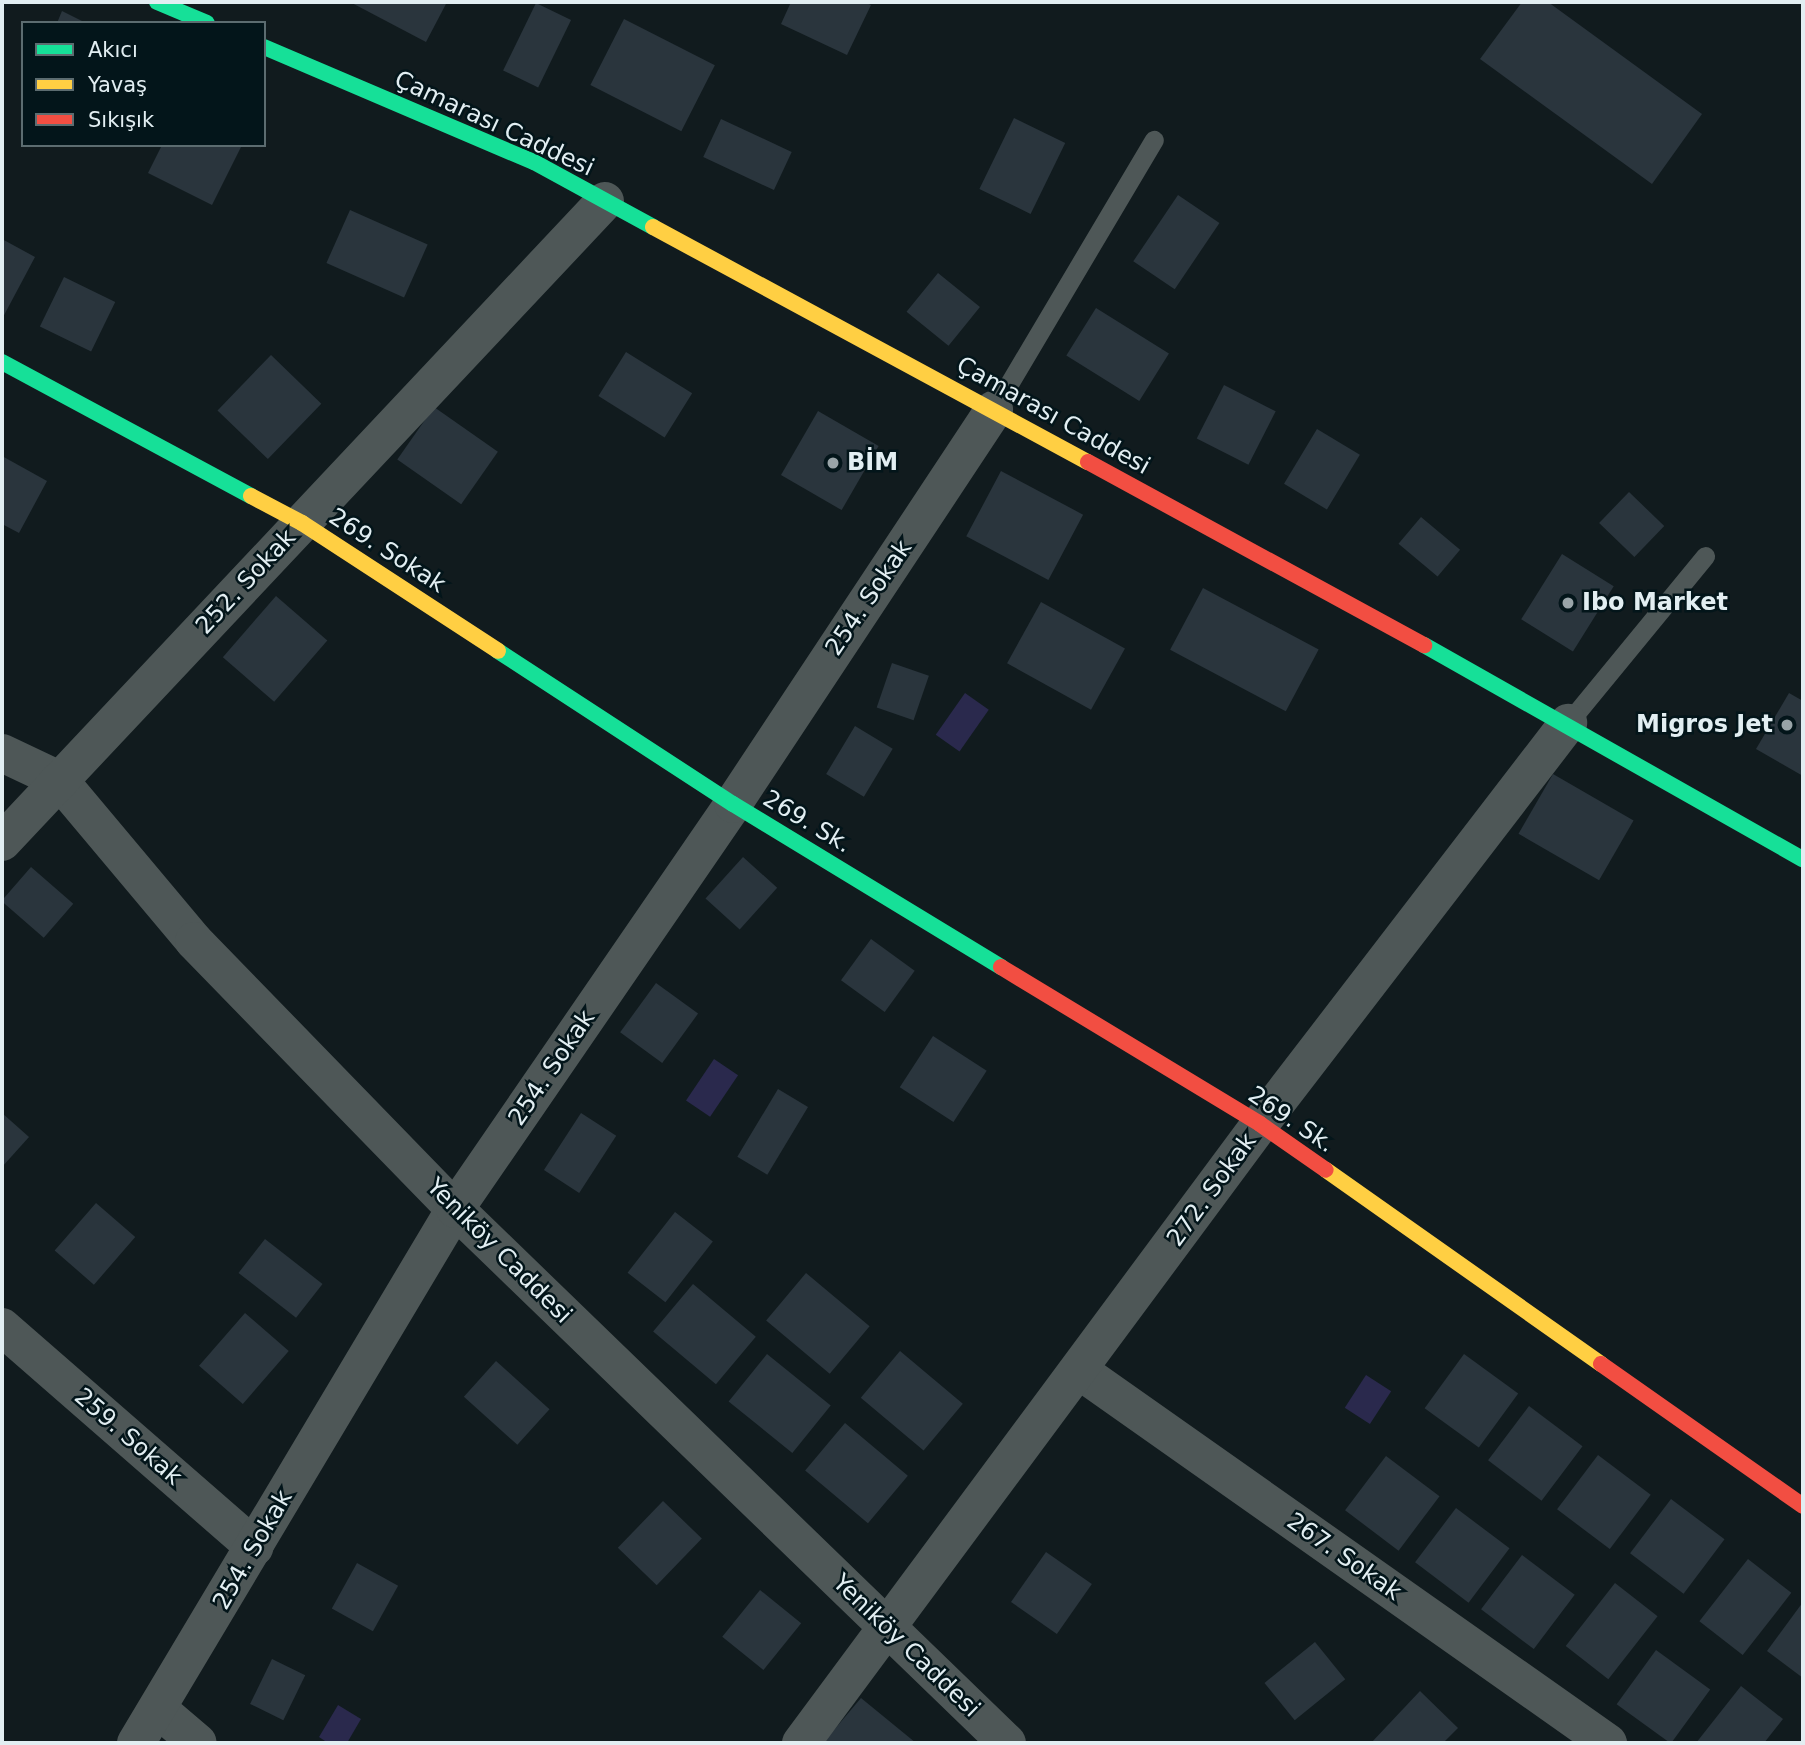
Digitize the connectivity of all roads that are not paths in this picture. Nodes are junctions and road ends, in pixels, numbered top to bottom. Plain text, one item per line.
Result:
1 (158, 2) edge
2 (202, 21) edge
3 (266, 48) edge
4 (1154, 141) dead end
5 (606, 201) junction
6 (2, 362) edge
7 (994, 409) junction
8 (302, 523) junction
9 (1704, 556) dead end
10 (1568, 723) junction
11 (2, 754) edge
12 (59, 780) junction
13 (733, 804) junction
14 (2, 842) edge
15 (1803, 859) edge
16 (1260, 1124) junction
17 (455, 1209) junction
18 (2, 1327) edge
19 (1080, 1371) junction
20 (1803, 1506) edge
21 (254, 1547) junction
22 (885, 1627) junction
23 (158, 1710) junction
24 (136, 1743) edge
25 (198, 1743) edge
26 (801, 1743) edge
27 (1007, 1743) edge
28 (1608, 1743) edge

1 - 2 street
3 - 5 street, Çamarası Caddesi
4 - 7 lane
5 - 7 street, Çamarası Caddesi
5 - 8 street, 252. Sokak
6 - 8 street, 269. Sokak
7 - 10 street, Çamarası Caddesi
7 - 13 street, 254. Sokak
8 - 12 street, 252. Sokak
8 - 13 street, 269. Sokak
9 - 10 lane
10 - 15 street, Çamarası Caddesi
10 - 16 street, 272. Sokak
11 - 12 street, Yeniköy Caddesi
12 - 14 street, 252. Sokak
12 - 17 street, Yeniköy Caddesi
13 - 16 street, 269. Sk.
13 - 17 street, 254. Sokak
16 - 19 street, 272. Sokak
16 - 20 street, 269. Sk.
17 - 21 street, 254. Sokak
17 - 22 street, Yeniköy Caddesi
18 - 21 street, 259. Sokak
19 - 22 street, 272. Sokak
19 - 28 street, 267. Sokak
21 - 23 street, 254. Sokak
22 - 26 street, 272. Sokak
22 - 27 street, Yeniköy Caddesi
23 - 24 street, 254. Sokak
23 - 25 street

